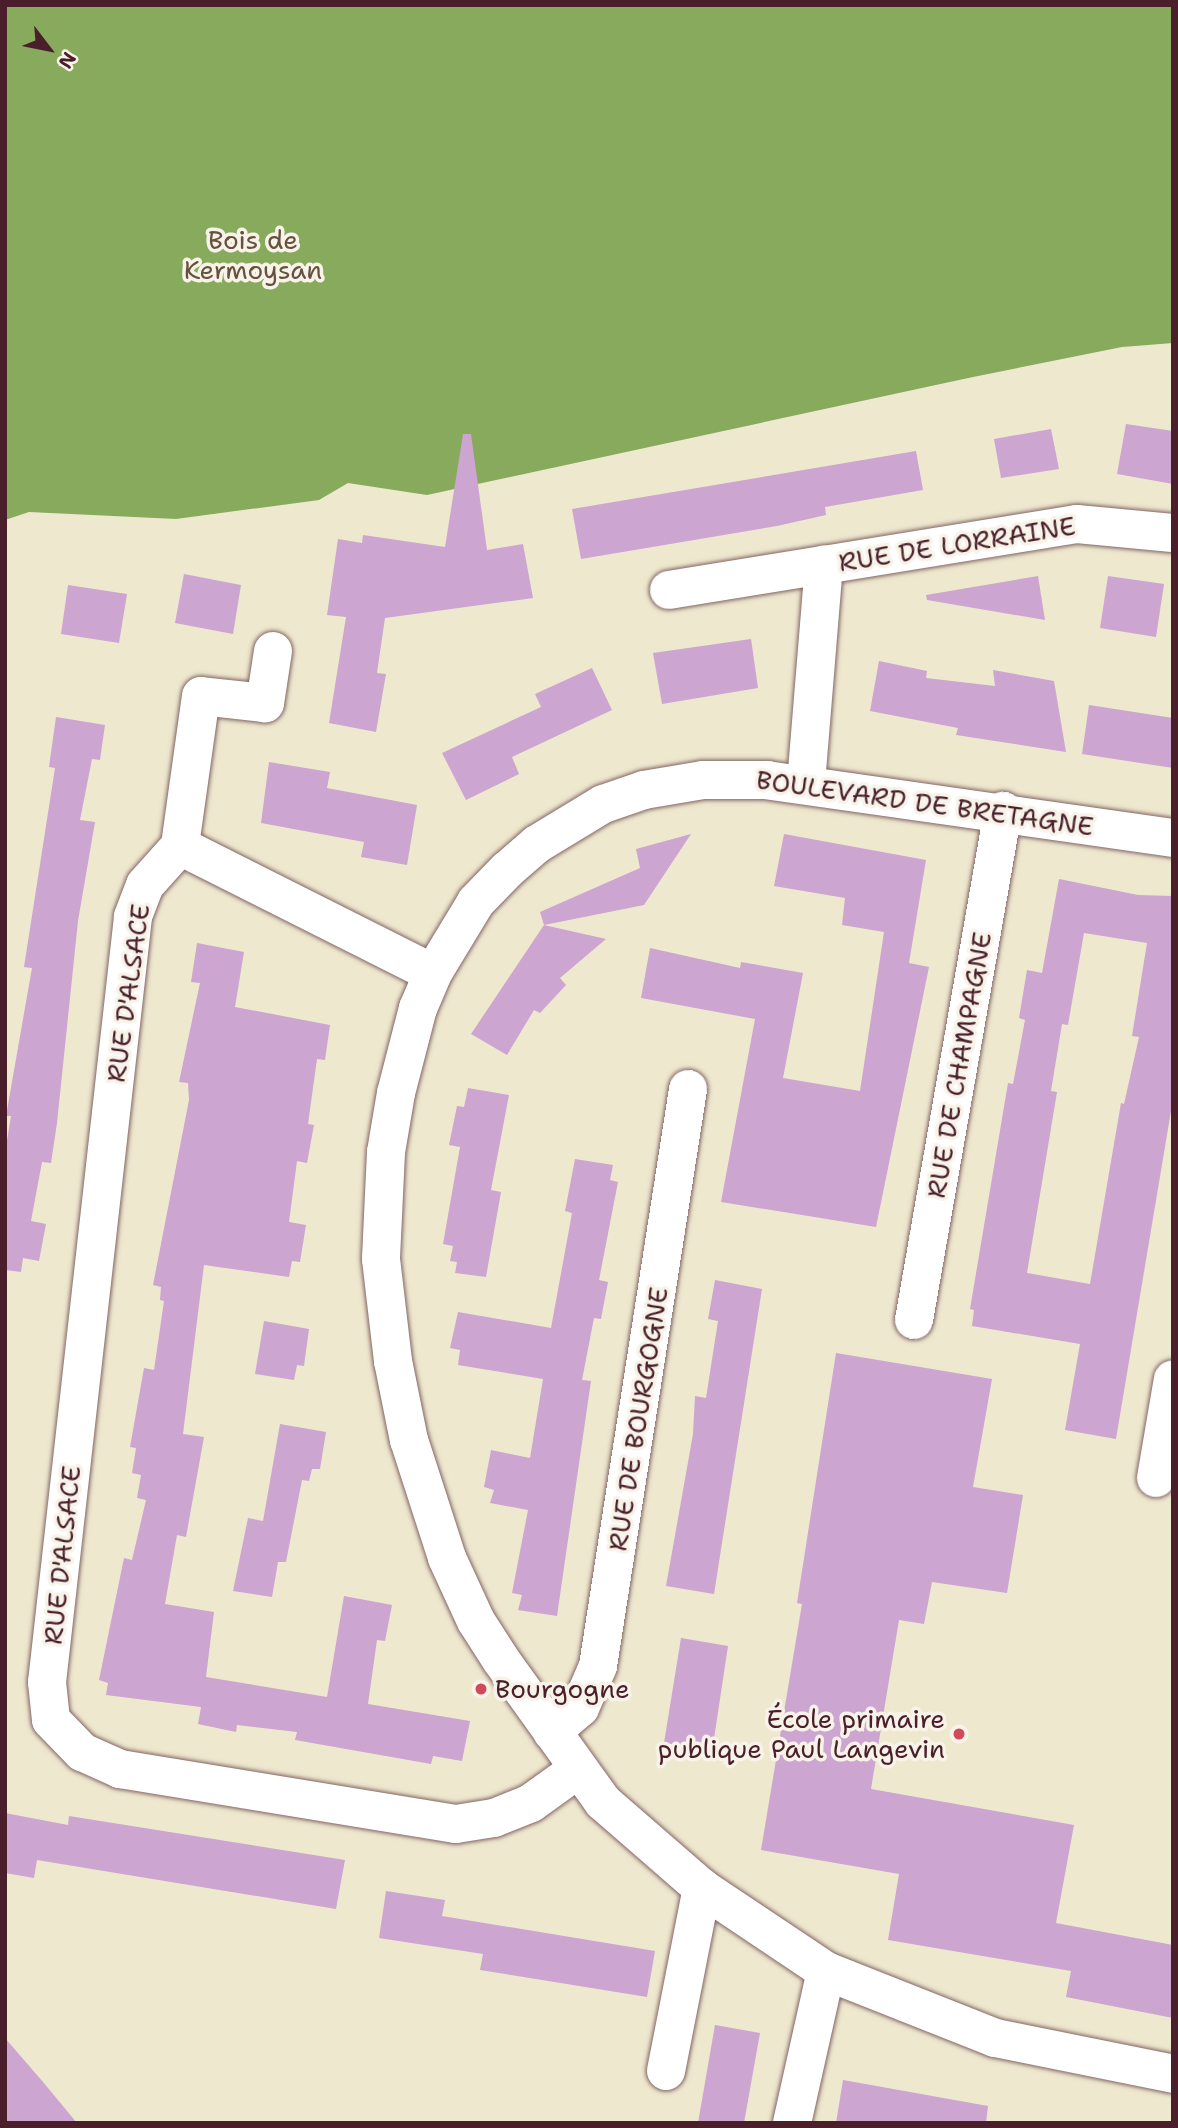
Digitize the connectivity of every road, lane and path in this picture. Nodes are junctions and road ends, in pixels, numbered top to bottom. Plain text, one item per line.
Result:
1 (1173, 533) edge
2 (824, 565) junction
3 (668, 590) dead end
4 (273, 652) dead end
5 (806, 783) junction
6 (1003, 811) junction
7 (1173, 838) edge
8 (180, 846) junction
9 (433, 973) junction
10 (688, 1089) dead end
11 (914, 1320) dead end
12 (1173, 1379) edge
13 (1156, 1478) dead end
14 (552, 1732) junction
15 (577, 1770) junction
16 (702, 1888) junction
17 (826, 1971) junction
18 (666, 2071) dead end
19 (1173, 2074) edge
20 (792, 2123) edge

1 - 2 street, RUE DE LORRAINE
2 - 3 street, RUE DE LORRAINE
2 - 5 street, RUE DE LORRAINE
4 - 8 street
5 - 6 street, BOULEVARD DE BRETAGNE
5 - 9 street, BOULEVARD DE BRETAGNE
6 - 7 street, BOULEVARD DE BRETAGNE
6 - 11 street, RUE DE CHAMPAGNE
8 - 9 street
8 - 15 street, RUE D'ALSACE
9 - 14 street, BOULEVARD DE BRETAGNE
10 - 14 street, RUE DE BOURGOGNE
12 - 13 street
14 - 15 street, BOULEVARD DE BRETAGNE
15 - 16 street, BOULEVARD DE BRETAGNE
16 - 17 street, BOULEVARD DE BRETAGNE
16 - 18 street
17 - 19 street, BOULEVARD DE BRETAGNE
17 - 20 street

